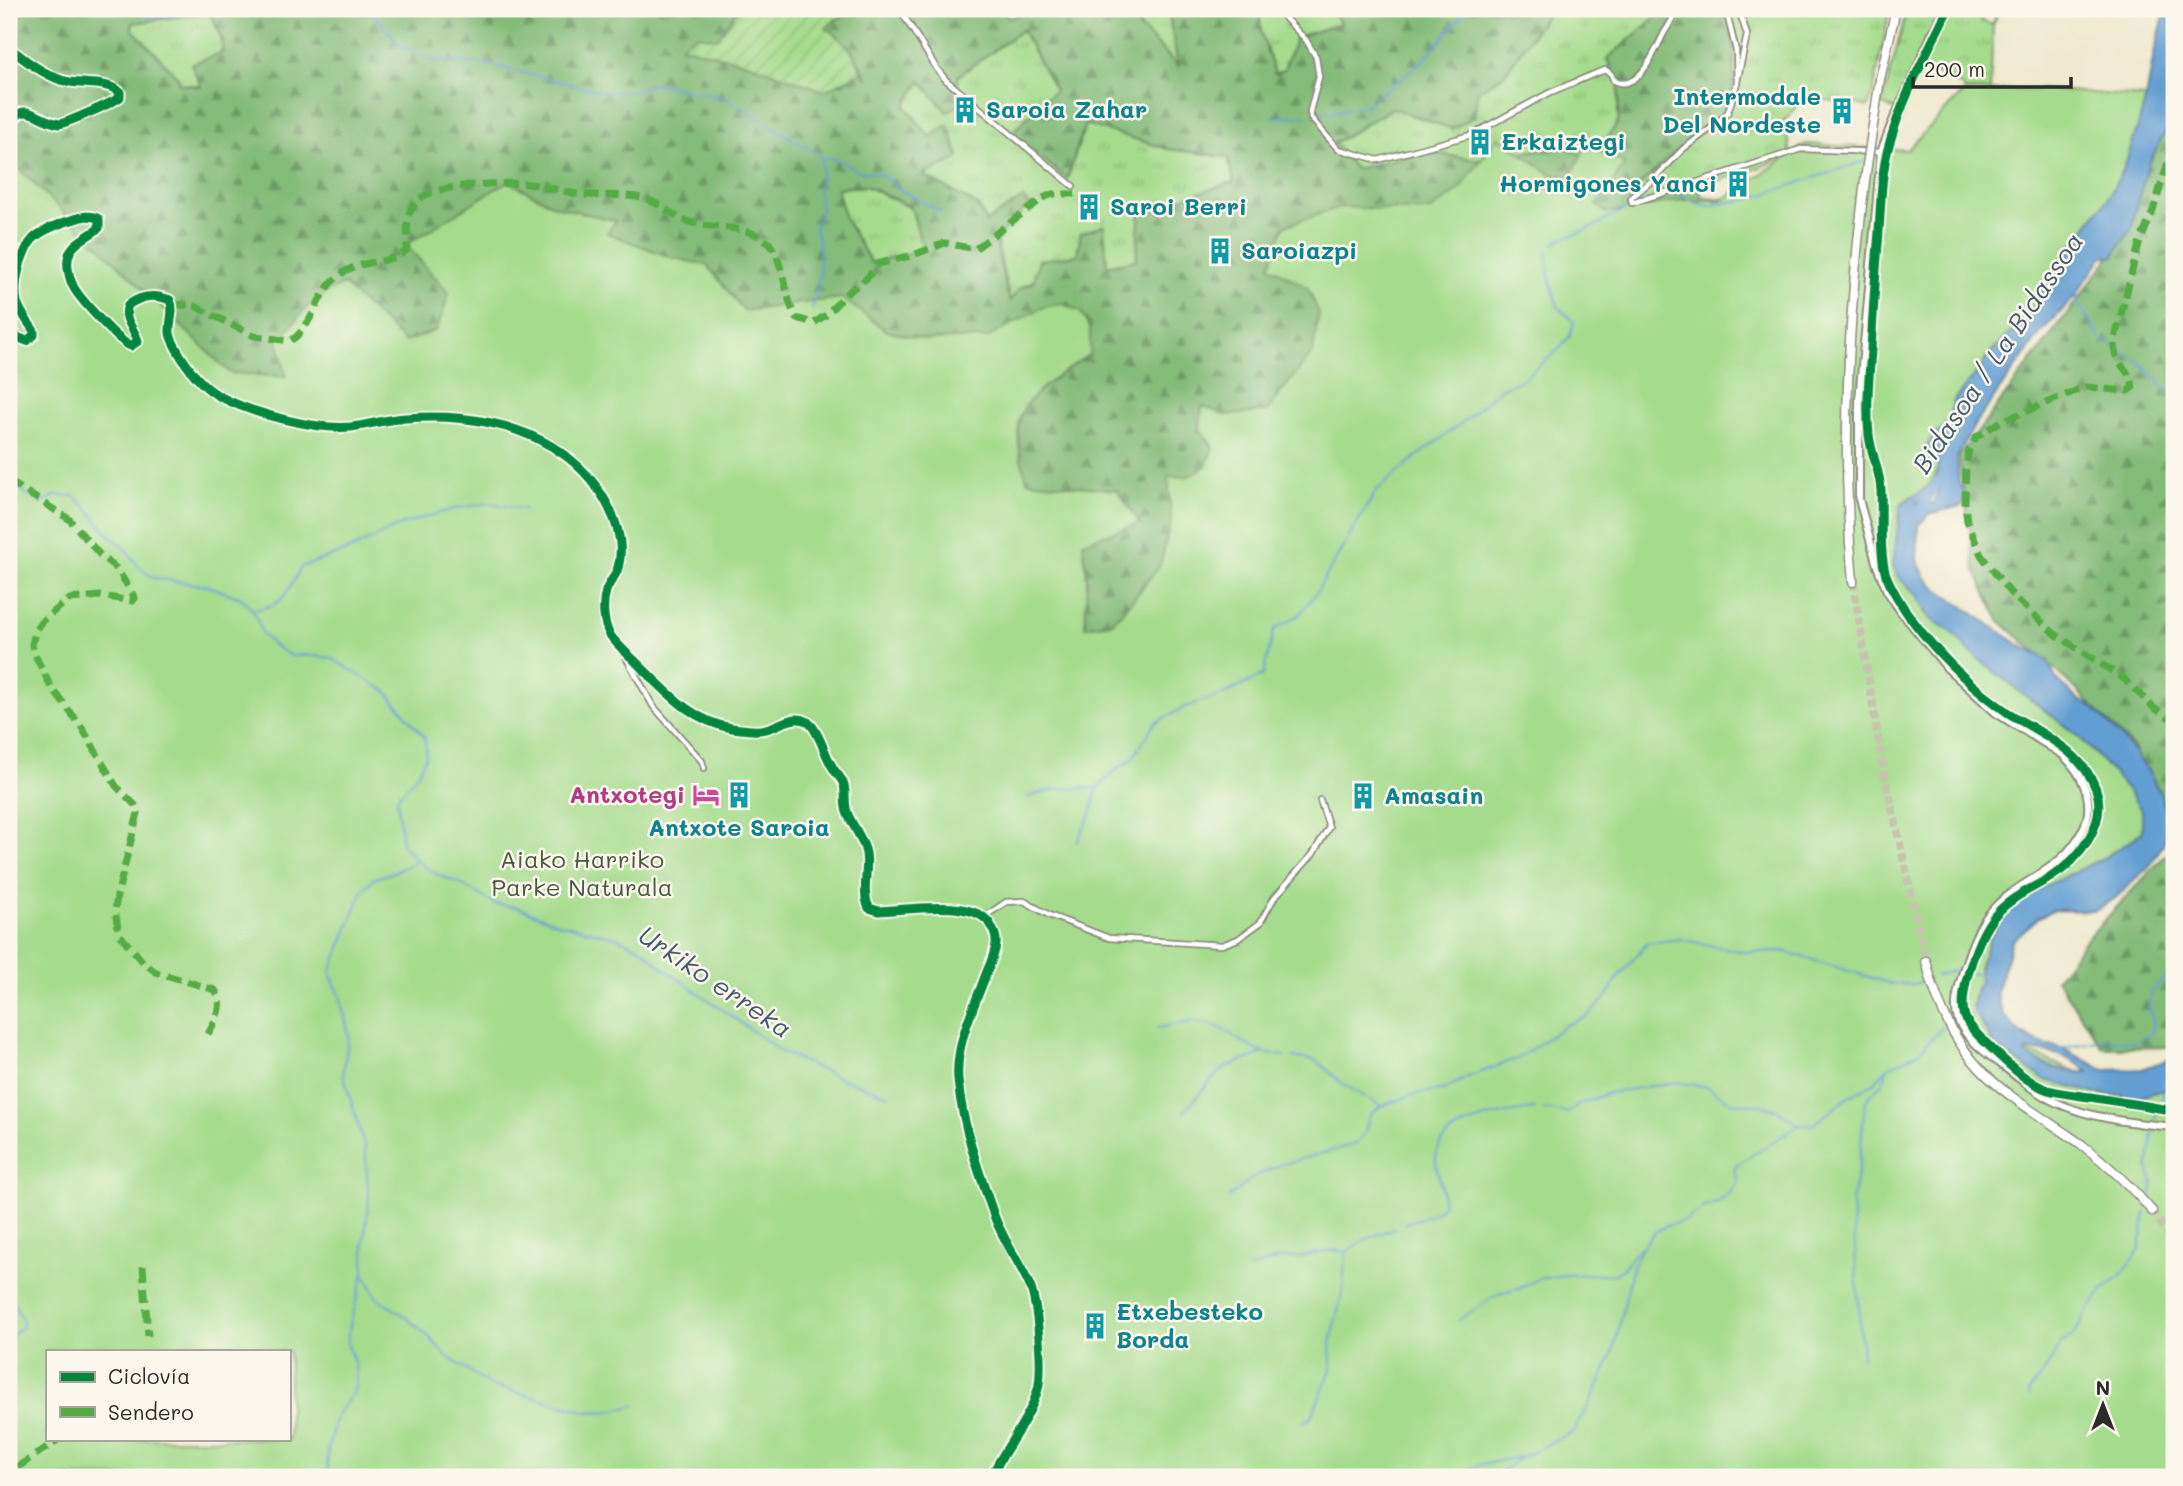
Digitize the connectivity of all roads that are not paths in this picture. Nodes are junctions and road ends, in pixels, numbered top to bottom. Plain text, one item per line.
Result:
1 (897, 9) edge
2 (1280, 9) edge
3 (1677, 9) edge
4 (1723, 9) edge
5 (1740, 9) edge
6 (1896, 9) edge
7 (1943, 9) edge
8 (9, 47) edge
9 (1737, 83) junction
10 (9, 130) edge
11 (1881, 152) junction
12 (1073, 186) dead end
13 (9, 327) edge
14 (1853, 582) tunnel mouth
15 (621, 647) junction
16 (705, 768) dead end
17 (1320, 800) dead end
18 (984, 917) junction
19 (1926, 961) tunnel mouth
20 (2174, 1127) edge
21 (2152, 1211) tunnel mouth
22 (990, 1477) edge

1 - 12 street
2 - 3 street
4 - 9 street
5 - 9 street
6 - 14 highway, bridge
7 - 11 street
8 - 10 street
9 - 11 street
11 - 20 street
13 - 15 street
15 - 16 street
15 - 18 street
17 - 18 street
18 - 22 street
19 - 21 highway

